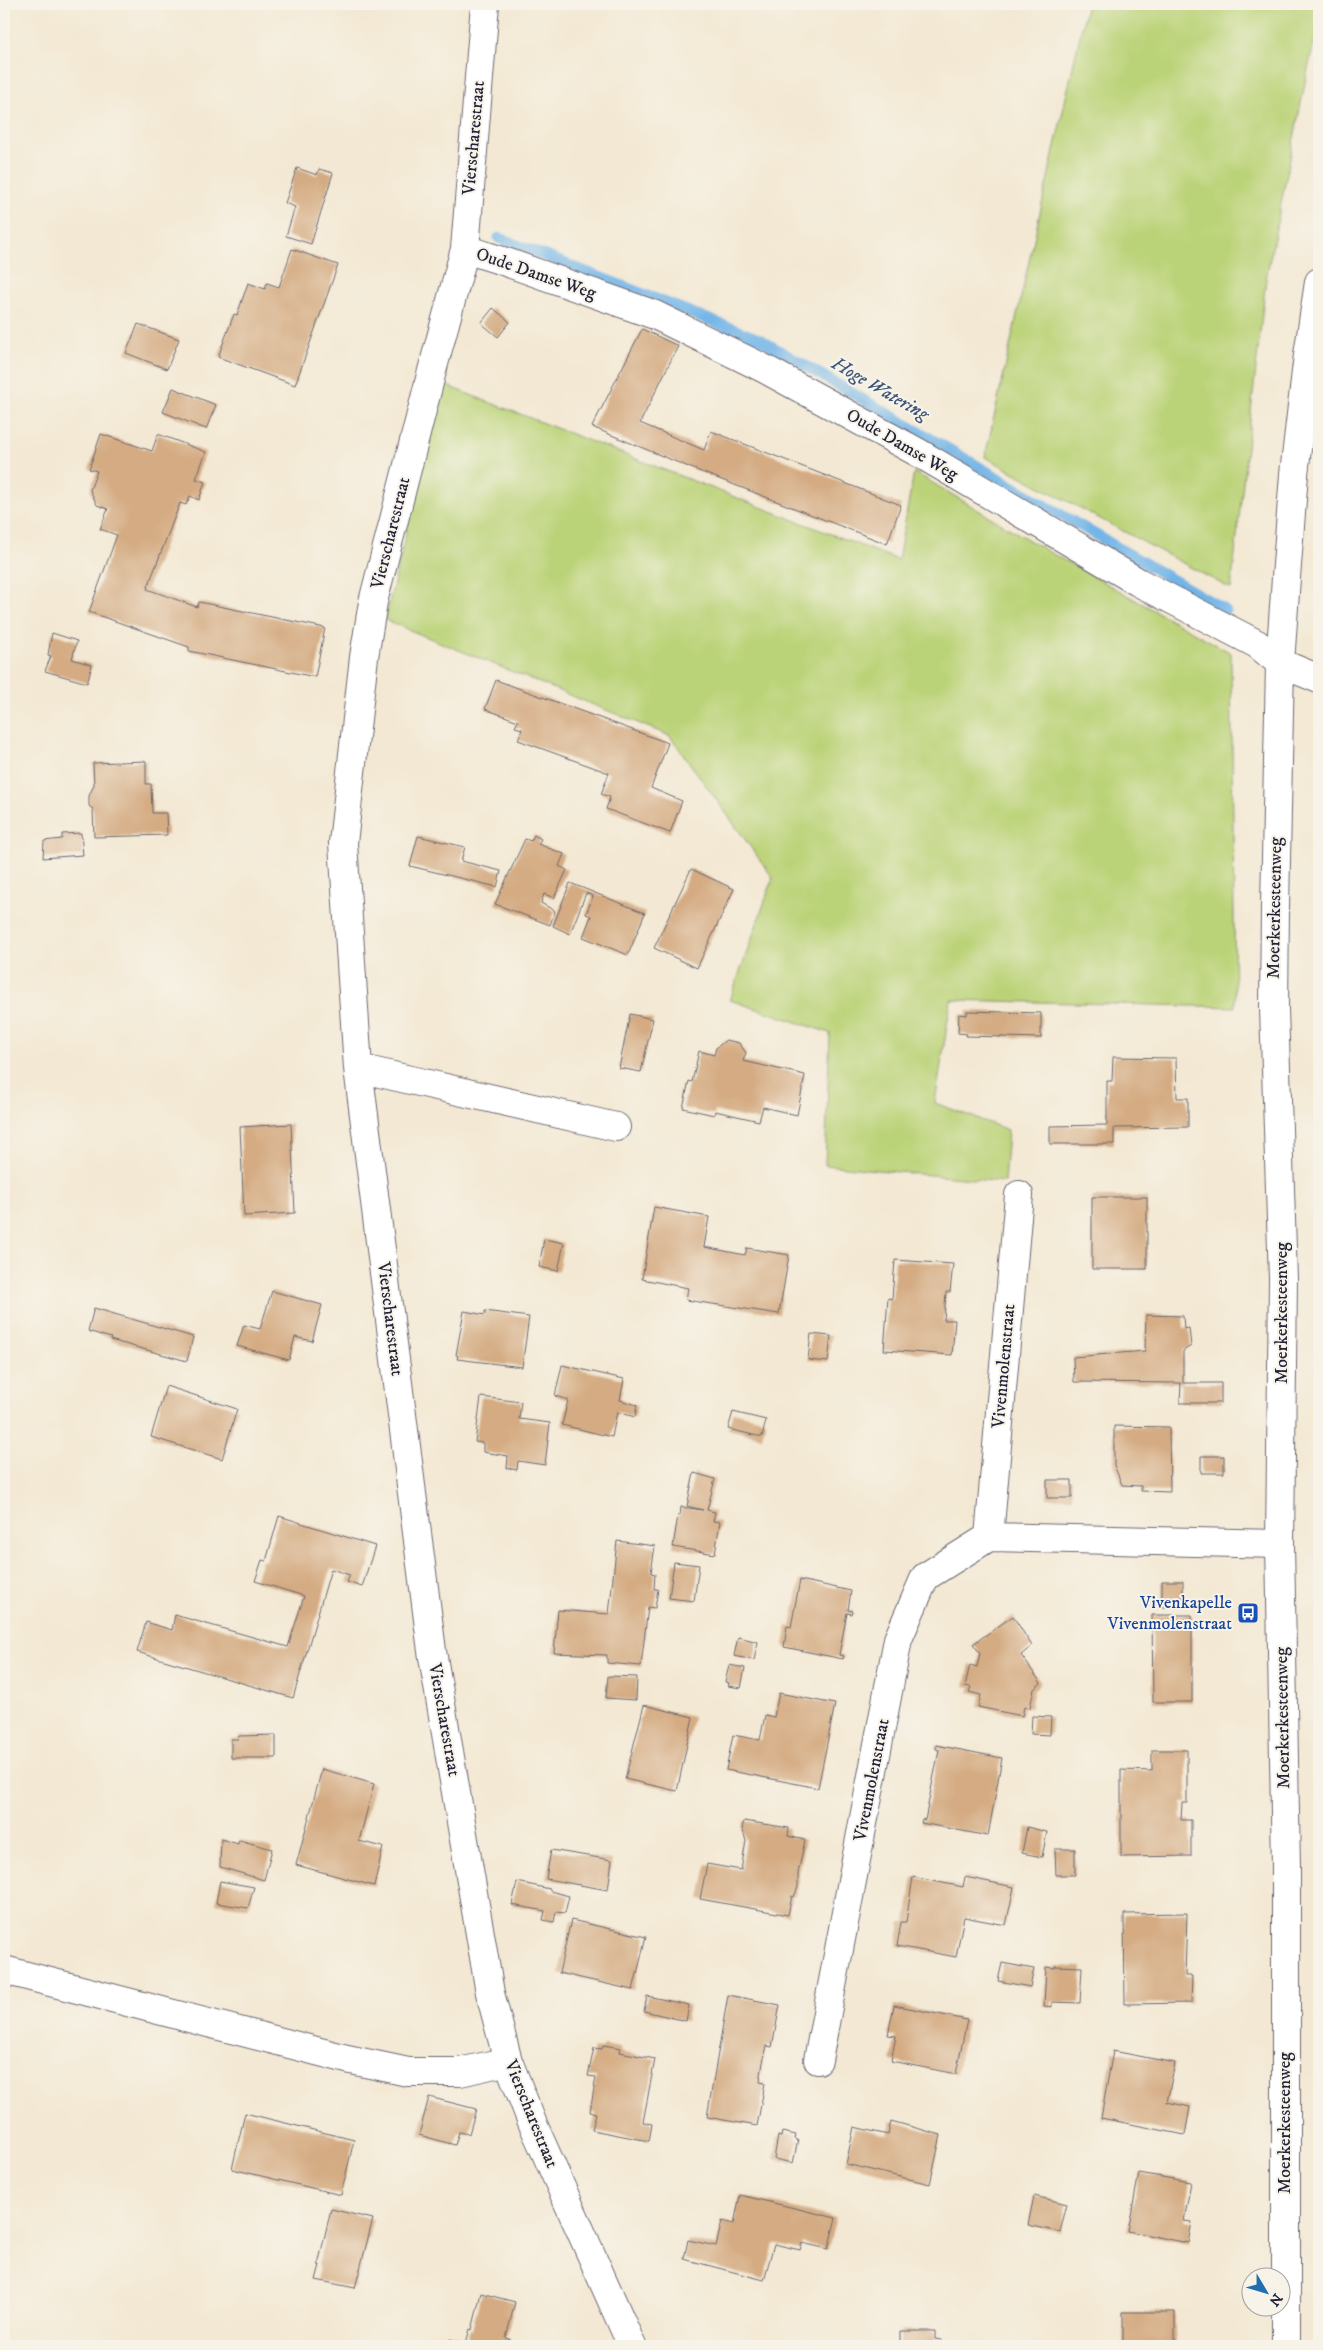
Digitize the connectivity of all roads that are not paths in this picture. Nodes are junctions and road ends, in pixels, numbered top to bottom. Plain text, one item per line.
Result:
1 (485, 4) edge
2 (465, 249) junction
3 (1319, 282) edge
4 (1280, 663) junction
5 (1319, 679) edge
6 (358, 1068) junction
7 (616, 1127) dead end
8 (1019, 1195) dead end
9 (988, 1537) junction
10 (1280, 1544) junction
11 (4, 1970) edge
12 (818, 2060) dead end
13 (508, 2061) junction
14 (632, 2346) edge
15 (1286, 2346) edge

1 - 2 street, Vierscharestraat
2 - 4 street, Oude Damse Weg
2 - 6 street, Vierscharestraat
3 - 4 street, Moerkerkesteenweg
4 - 5 street, Oude Damse Weg
4 - 10 street, Moerkerkesteenweg
6 - 7 street
6 - 13 street, Vierscharestraat
8 - 9 street, Vivenmolenstraat
9 - 10 street
9 - 12 street, Vivenmolenstraat
10 - 15 street, Moerkerkesteenweg
11 - 13 street
13 - 14 street, Vierscharestraat

